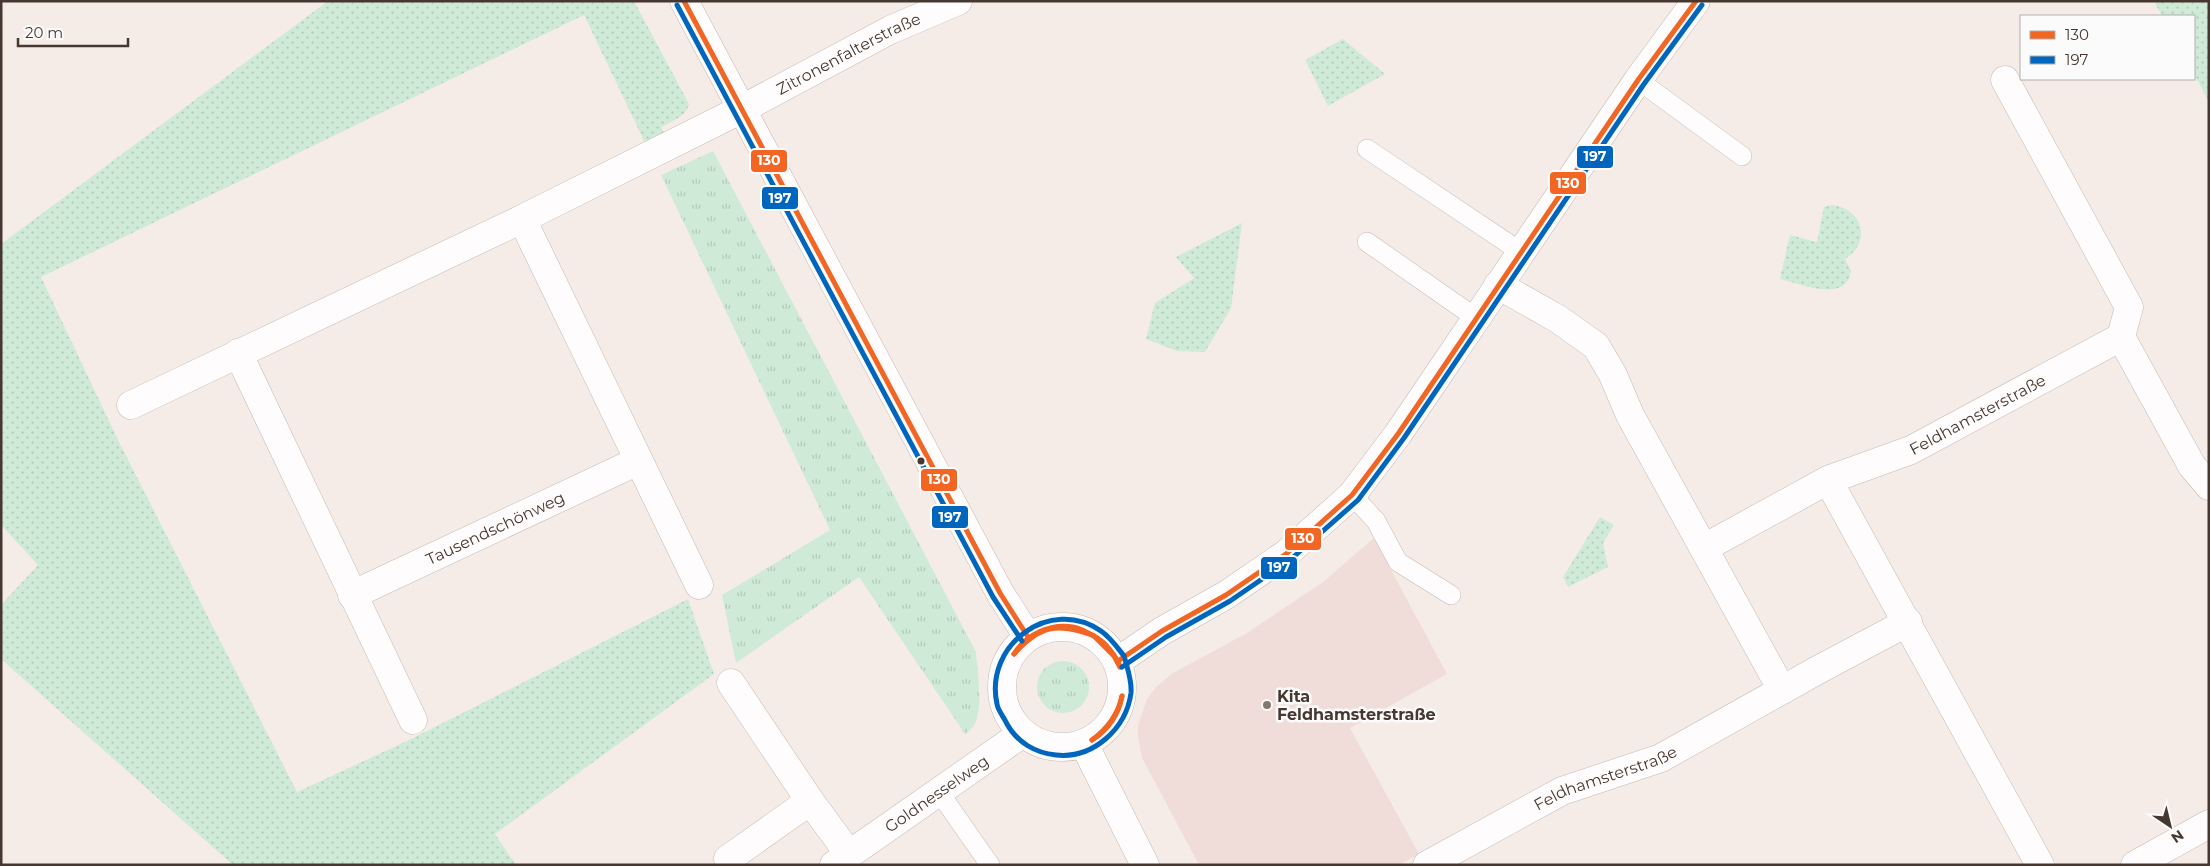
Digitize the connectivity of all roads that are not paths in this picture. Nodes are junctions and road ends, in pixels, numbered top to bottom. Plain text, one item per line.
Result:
1 (684, 1) edge
2 (958, 1) edge
3 (1696, 1) edge
4 (1638, 80) junction
5 (2005, 80) dead end
6 (742, 110) junction
7 (1367, 149) dead end
8 (1742, 156) dead end
9 (522, 218) junction
10 (1367, 242) dead end
11 (1520, 252) junction
12 (1498, 285) junction
13 (1476, 318) junction
14 (2121, 337) junction
15 (238, 353) junction
16 (131, 405) dead end
17 (638, 461) junction
18 (1828, 480) junction
19 (2209, 486) edge
20 (1352, 495) junction
21 (1704, 548) junction
22 (699, 585) dead end
23 (352, 595) junction
24 (1451, 595) dead end
25 (1908, 622) junction
26 (1028, 637) junction
27 (1118, 661) junction
28 (731, 683) dead end
29 (1782, 690) junction
30 (413, 720) dead end
31 (1023, 733) junction
32 (1084, 744) junction
33 (938, 792) junction
34 (810, 801) junction
35 (2209, 824) edge
36 (842, 859) edge
37 (727, 863) edge
38 (990, 865) edge
39 (1145, 865) edge
40 (1427, 865) edge
41 (2040, 865) edge
42 (2135, 865) edge

1 - 6 street
2 - 6 street, Zitronenfalterstraße
3 - 4 street
4 - 8 lane
4 - 11 street
5 - 14 street
6 - 9 street
6 - 26 street
7 - 11 lane
9 - 15 street
9 - 17 street
10 - 13 lane
11 - 12 street
12 - 13 street
12 - 21 street
13 - 20 street
14 - 18 street, Feldhamsterstraße
14 - 19 street
15 - 16 street
15 - 23 street
17 - 22 street
17 - 23 street, Tausendschönweg
18 - 21 street, Feldhamsterstraße
18 - 25 street
20 - 24 lane
20 - 27 street
21 - 29 street
23 - 30 street
25 - 29 street, Feldhamsterstraße
25 - 41 street
26 - 27 street
26 - 31 street
27 - 32 street
28 - 34 street, Goldnesselweg
29 - 40 street, Feldhamsterstraße
31 - 32 street
31 - 33 street, Goldnesselweg
32 - 39 street
33 - 36 street, Goldnesselweg
33 - 38 lane
34 - 36 street, Goldnesselweg
34 - 37 street
35 - 42 street

